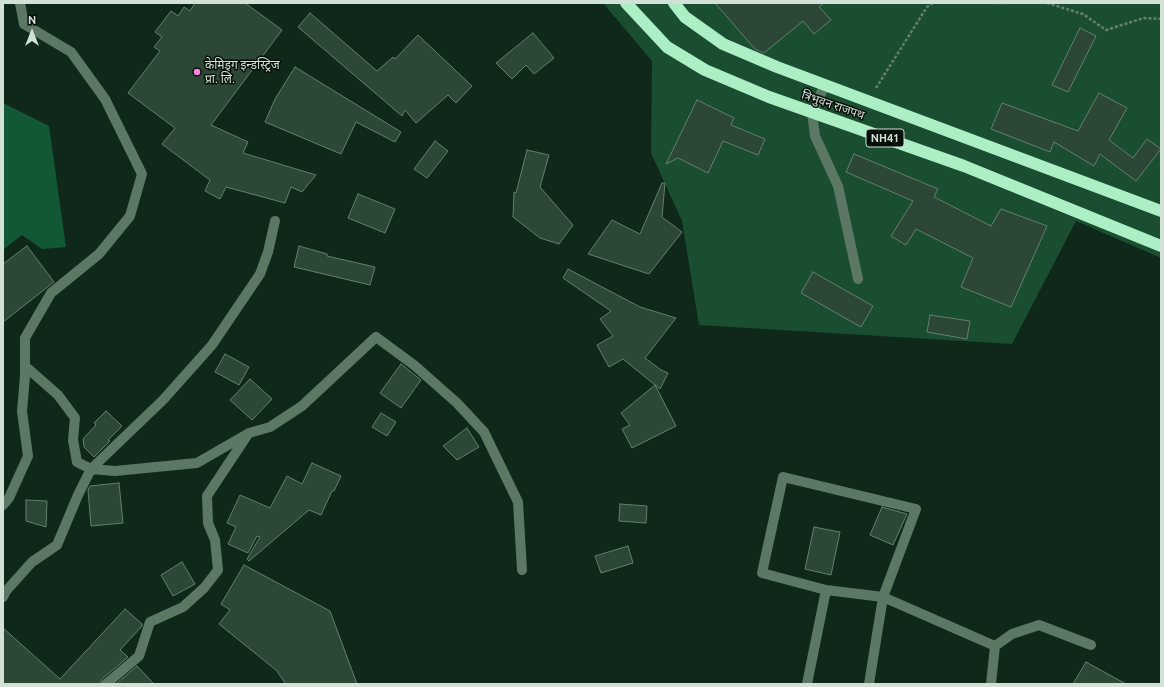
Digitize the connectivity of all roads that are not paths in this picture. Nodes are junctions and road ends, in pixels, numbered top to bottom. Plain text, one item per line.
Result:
1 (20, 3) edge
2 (626, 3) edge
3 (674, 3) edge
4 (825, 85) junction
5 (812, 112) junction
6 (1161, 211) edge
7 (275, 221) dead end
8 (1161, 246) edge
9 (858, 279) dead end
10 (25, 366) junction
11 (249, 432) junction
12 (90, 469) junction
13 (3, 505) edge
14 (522, 570) dead end
15 (826, 590) junction
16 (3, 597) edge
17 (883, 597) junction
18 (1091, 645) dead end
19 (995, 646) junction
20 (106, 684) edge
21 (807, 684) edge
22 (869, 684) edge
23 (991, 684) edge

1 - 10 street
2 - 5 highway, त्रिभुवन राजपथ / NH41
3 - 4 highway, त्रिभुवन राजपथ / NH41
4 - 5 street
4 - 6 highway, त्रिभुवन राजपथ / NH41
5 - 8 highway, त्रिभुवन राजपथ / NH41
5 - 9 street
7 - 12 street
10 - 12 street
10 - 13 street
11 - 12 street
11 - 14 street
11 - 20 street
12 - 16 street
15 - 17 street
15 - 17 street
15 - 21 street
17 - 19 street
17 - 22 street
18 - 19 street
19 - 23 street

